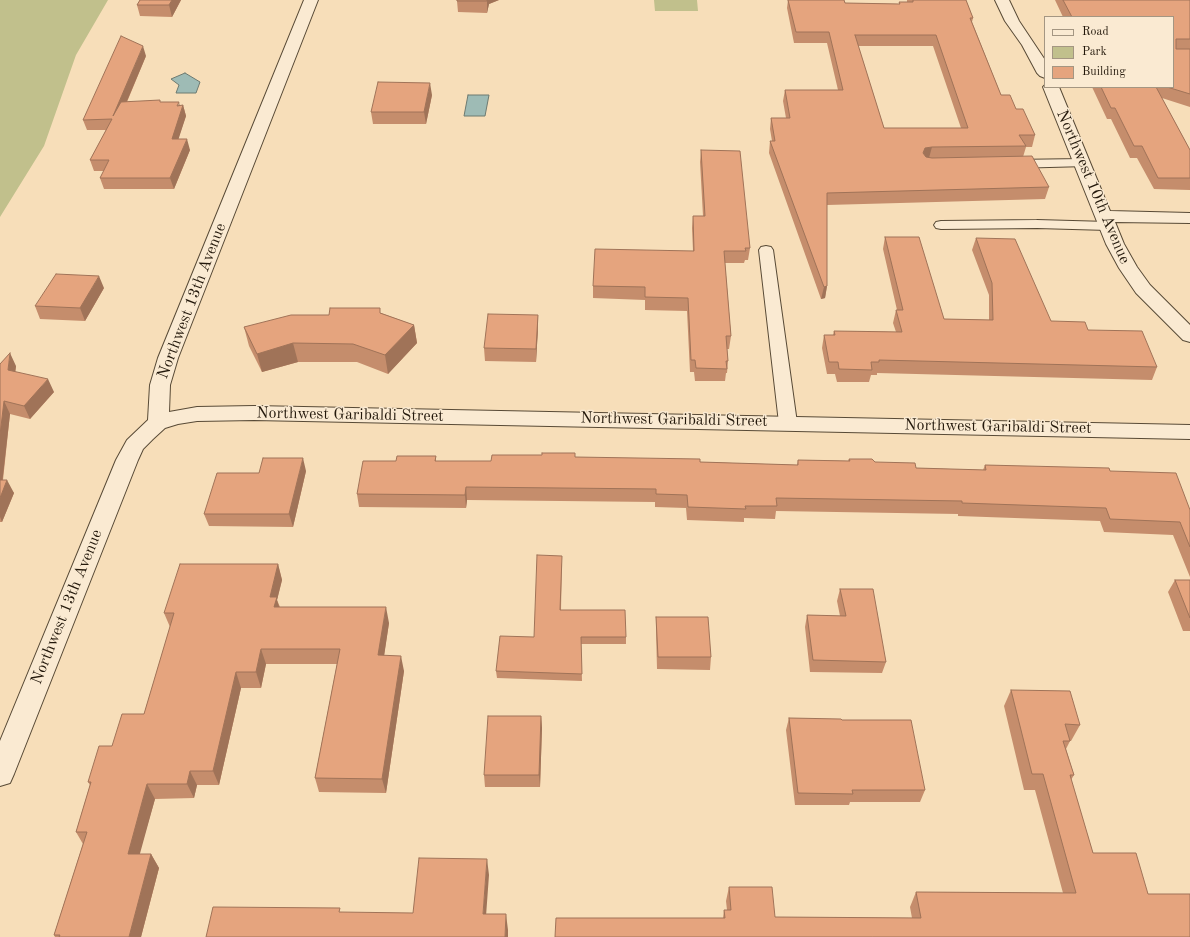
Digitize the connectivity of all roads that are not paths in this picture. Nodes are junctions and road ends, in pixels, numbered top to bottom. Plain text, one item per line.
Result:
1 (311, 0) edge
2 (1002, 0) edge
3 (1040, 52) edge
4 (1044, 69) edge
5 (1051, 88) edge
6 (998, 164) edge
7 (1082, 164) junction
8 (1190, 218) edge
9 (1106, 221) junction
10 (941, 225) dead end
11 (766, 250) dead end
12 (1190, 336) edge
13 (158, 423) junction
14 (788, 423) junction
15 (1190, 432) edge
16 (0, 774) edge

1 - 13 street, Northwest 13th Avenue
2 - 3 street
3 - 4 street
5 - 7 street, Northwest 10th Avenue
6 - 7 lane
7 - 9 street, Northwest 10th Avenue
8 - 9 street
9 - 10 lane
9 - 12 street, Northwest 10th Avenue
11 - 14 lane
13 - 14 street, Northwest Garibaldi Street
13 - 16 street, Northwest 13th Avenue
14 - 15 street, Northwest Garibaldi Street

